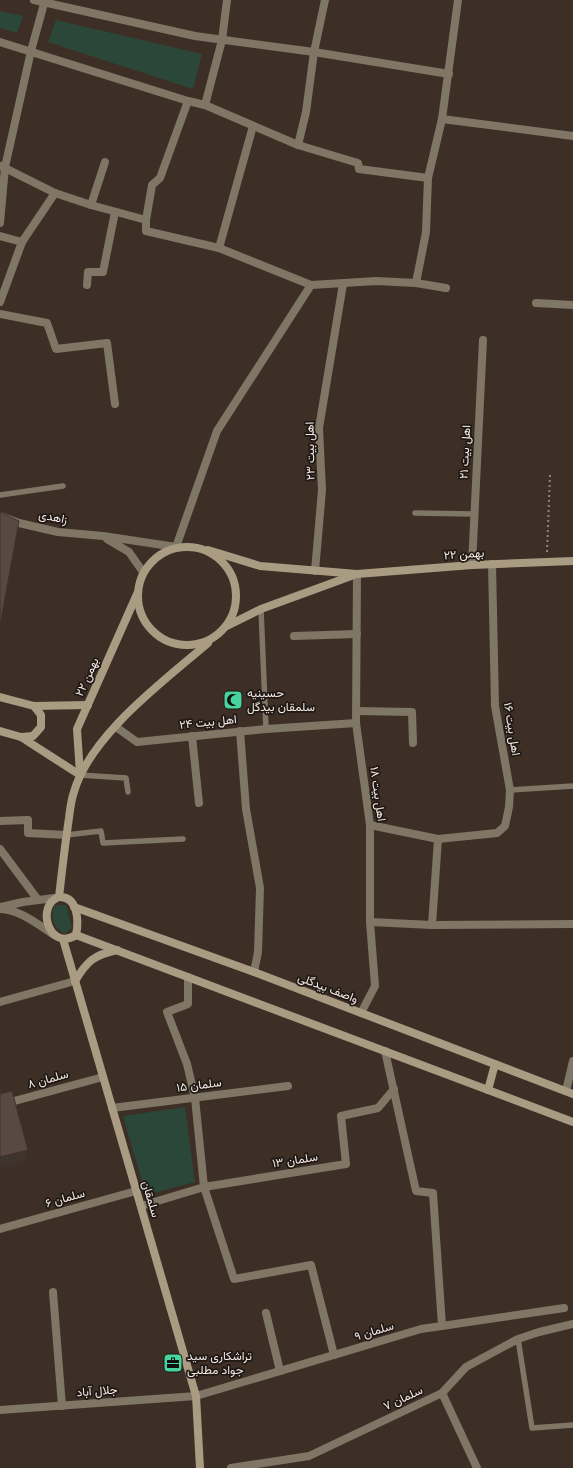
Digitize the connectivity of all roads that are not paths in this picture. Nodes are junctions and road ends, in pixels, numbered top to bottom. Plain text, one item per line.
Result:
1 (34, 0) edge
2 (227, 0) edge
3 (325, 0) edge
4 (458, 0) edge
5 (45, 1) edge
6 (222, 40) junction
7 (0, 42) edge
8 (31, 51) junction
9 (314, 52) junction
10 (449, 74) junction
11 (188, 101) junction
12 (205, 105) junction
13 (442, 119) junction
14 (253, 126) junction
15 (573, 136) edge
16 (298, 145) junction
17 (105, 162) dead end
18 (3, 166) edge
19 (428, 178) junction
20 (56, 193) junction
21 (91, 205) junction
22 (115, 212) junction
23 (146, 220) junction
24 (0, 223) edge
25 (0, 236) edge
26 (22, 242) junction
27 (219, 248) junction
28 (343, 284) junction
29 (416, 284) junction
30 (87, 285) dead end
31 (311, 285) junction
32 (446, 288) dead end
33 (0, 302) edge
34 (536, 303) dead end
35 (573, 305) edge
36 (0, 314) edge
37 (483, 340) dead end
38 (115, 404) dead end
39 (63, 486) dead end
40 (0, 495) edge
41 (415, 512) dead end
42 (474, 514) junction
43 (0, 516) edge
44 (103, 536) junction
45 (176, 547) junction
46 (208, 550) junction
47 (573, 561) edge
48 (492, 564) junction
49 (472, 565) junction
50 (315, 571) junction
51 (143, 572) junction
52 (357, 574) junction
53 (138, 592) junction
54 (261, 609) junction
55 (227, 626) junction
56 (357, 634) junction
57 (294, 636) dead end
58 (210, 641) junction
59 (0, 697) edge
60 (88, 705) junction
61 (34, 706) junction
62 (356, 711) junction
63 (356, 723) junction
64 (116, 727) junction
65 (266, 729) junction
66 (0, 731) edge
67 (240, 731) junction
68 (192, 736) junction
69 (21, 737) junction
70 (413, 743) dead end
71 (80, 775) junction
72 (573, 786) edge
73 (510, 790) junction
74 (128, 792) dead end
75 (199, 803) dead end
76 (0, 821) edge
77 (370, 825) junction
78 (66, 835) junction
79 (183, 839) dead end
80 (438, 839) junction
81 (0, 849) edge
82 (56, 898) junction
83 (38, 900) junction
84 (74, 907) junction
85 (0, 908) edge
86 (370, 922) junction
87 (573, 924) edge
88 (432, 925) junction
89 (76, 935) junction
90 (59, 938) junction
91 (117, 950) junction
92 (254, 972) junction
93 (188, 977) junction
94 (75, 981) junction
95 (0, 1002) edge
96 (360, 1013) junction
97 (386, 1051) junction
98 (573, 1061) edge
99 (495, 1064) junction
100 (103, 1077) junction
101 (288, 1086) dead end
102 (394, 1088) junction
103 (488, 1090) junction
104 (569, 1093) edge
105 (194, 1098) junction
106 (0, 1105) edge
107 (112, 1108) junction
108 (573, 1122) edge
109 (204, 1187) junction
110 (136, 1191) junction
111 (141, 1206) junction
112 (0, 1229) edge
113 (53, 1292) dead end
114 (564, 1308) dead end
115 (266, 1313) dead end
116 (573, 1324) edge
117 (442, 1326) junction
118 (518, 1339) junction
119 (334, 1355) junction
120 (280, 1371) junction
121 (442, 1393) junction
122 (196, 1396) junction
123 (62, 1406) junction
124 (0, 1410) edge
125 (573, 1425) edge
126 (200, 1468) edge
127 (231, 1468) edge
128 (476, 1468) edge

1 - 5 street
2 - 6 street
3 - 9 street
4 - 10 street
5 - 6 street
5 - 8 street
6 - 9 street
6 - 12 street
7 - 8 street
8 - 11 street
8 - 18 street
9 - 10 street
9 - 16 street
10 - 13 street
11 - 12 street
11 - 23 street
12 - 14 street
13 - 15 street
13 - 19 street
14 - 16 street
14 - 27 street
16 - 19 street
17 - 21 street
18 - 20 street
18 - 24 street
19 - 29 street
20 - 21 street
20 - 26 street
21 - 22 street
22 - 23 street
22 - 30 street
23 - 27 street
25 - 26 street
26 - 33 street
27 - 31 street
28 - 29 street
28 - 31 street
28 - 50 street, اهل بیت ۲۳
29 - 32 street
31 - 45 street
34 - 35 street
36 - 38 street
37 - 42 street, اهل بیت ۲۱
39 - 40 lane
41 - 42 lane
42 - 49 street, اهل بیت ۲۱
43 - 44 street, زاهدی
44 - 45 street, زاهدی
44 - 51 street, زاهدی
45 - 46 street
45 - 51 street
46 - 50 street, ۲۲ بهمن
46 - 55 street
47 - 48 street, ۲۲ بهمن
48 - 49 street, ۲۲ بهمن
48 - 73 street, اهل بیت ۱۶
49 - 52 street, ۲۲ بهمن
50 - 52 street, ۲۲ بهمن
51 - 53 street
52 - 54 street, ۲۲ بهمن
52 - 56 street, اهل بیت ۱۸
53 - 58 street
53 - 60 street, ۲۲ بهمن
54 - 55 street, ۲۲ بهمن
54 - 65 lane
55 - 58 street
56 - 57 street
56 - 62 street, اهل بیت ۱۸
58 - 64 street, ۲۲ بهمن
59 - 61 street
60 - 61 street
60 - 71 street, ۲۲ بهمن
61 - 69 street
62 - 63 street, اهل بیت ۱۸
62 - 70 street
63 - 65 street, اهل بیت ۲۴
63 - 77 street, اهل بیت ۱۸
64 - 68 street, اهل بیت ۲۴
64 - 71 street, ۲۲ بهمن
65 - 67 street, اهل بیت ۲۴
66 - 69 street
67 - 68 street, اهل بیت ۲۴
67 - 92 street
68 - 75 street
69 - 71 street
71 - 74 lane
71 - 78 street, ۲۲ بهمن
72 - 73 lane
73 - 80 street, اهل بیت ۱۶
76 - 78 street
77 - 80 street, اهل بیت ۱۶
77 - 86 street, اهل بیت ۱۸
78 - 79 lane
78 - 82 street, ۲۲ بهمن
80 - 88 street
81 - 83 street
82 - 83 street
82 - 84 street
82 - 90 street
83 - 85 street
84 - 89 street
84 - 92 street, واصف بیدگلی
85 - 90 street
86 - 88 street
86 - 96 street, اهل بیت ۱۸
87 - 88 street
89 - 90 street
89 - 91 street
90 - 94 street, سلمقان
91 - 93 street
91 - 94 street
92 - 96 street, واصف بیدگلی
93 - 97 street
93 - 105 street
94 - 95 street
94 - 100 street, سلمقان
96 - 99 street, واصف بیدگلی
97 - 102 street
97 - 103 street
98 - 104 street
99 - 103 street
99 - 104 street, واصف بیدگلی
100 - 106 street, سلمان ۸
100 - 107 street, سلمقان
101 - 105 street, سلمان ۱۵
102 - 109 street, سلمان ۱۳
102 - 117 street
103 - 108 street
105 - 107 street, سلمان ۱۵
105 - 109 street
107 - 110 street, سلمقان
109 - 111 street, سلمان ۱۳
109 - 119 street
110 - 111 street, سلمقان
110 - 112 street, سلمان ۶
111 - 122 street, سلمقان
113 - 123 street
114 - 117 street, سلمان ۹
115 - 120 street
116 - 118 street, سلمان ۷
117 - 119 street, سلمان ۹
118 - 121 street, سلمان ۷
118 - 125 lane
119 - 120 street, سلمان ۹
120 - 122 street, سلمان ۹
121 - 127 street, سلمان ۷
121 - 128 street
122 - 123 street, جلال آباد
122 - 126 street, سلمقان
123 - 124 street, جلال آباد

